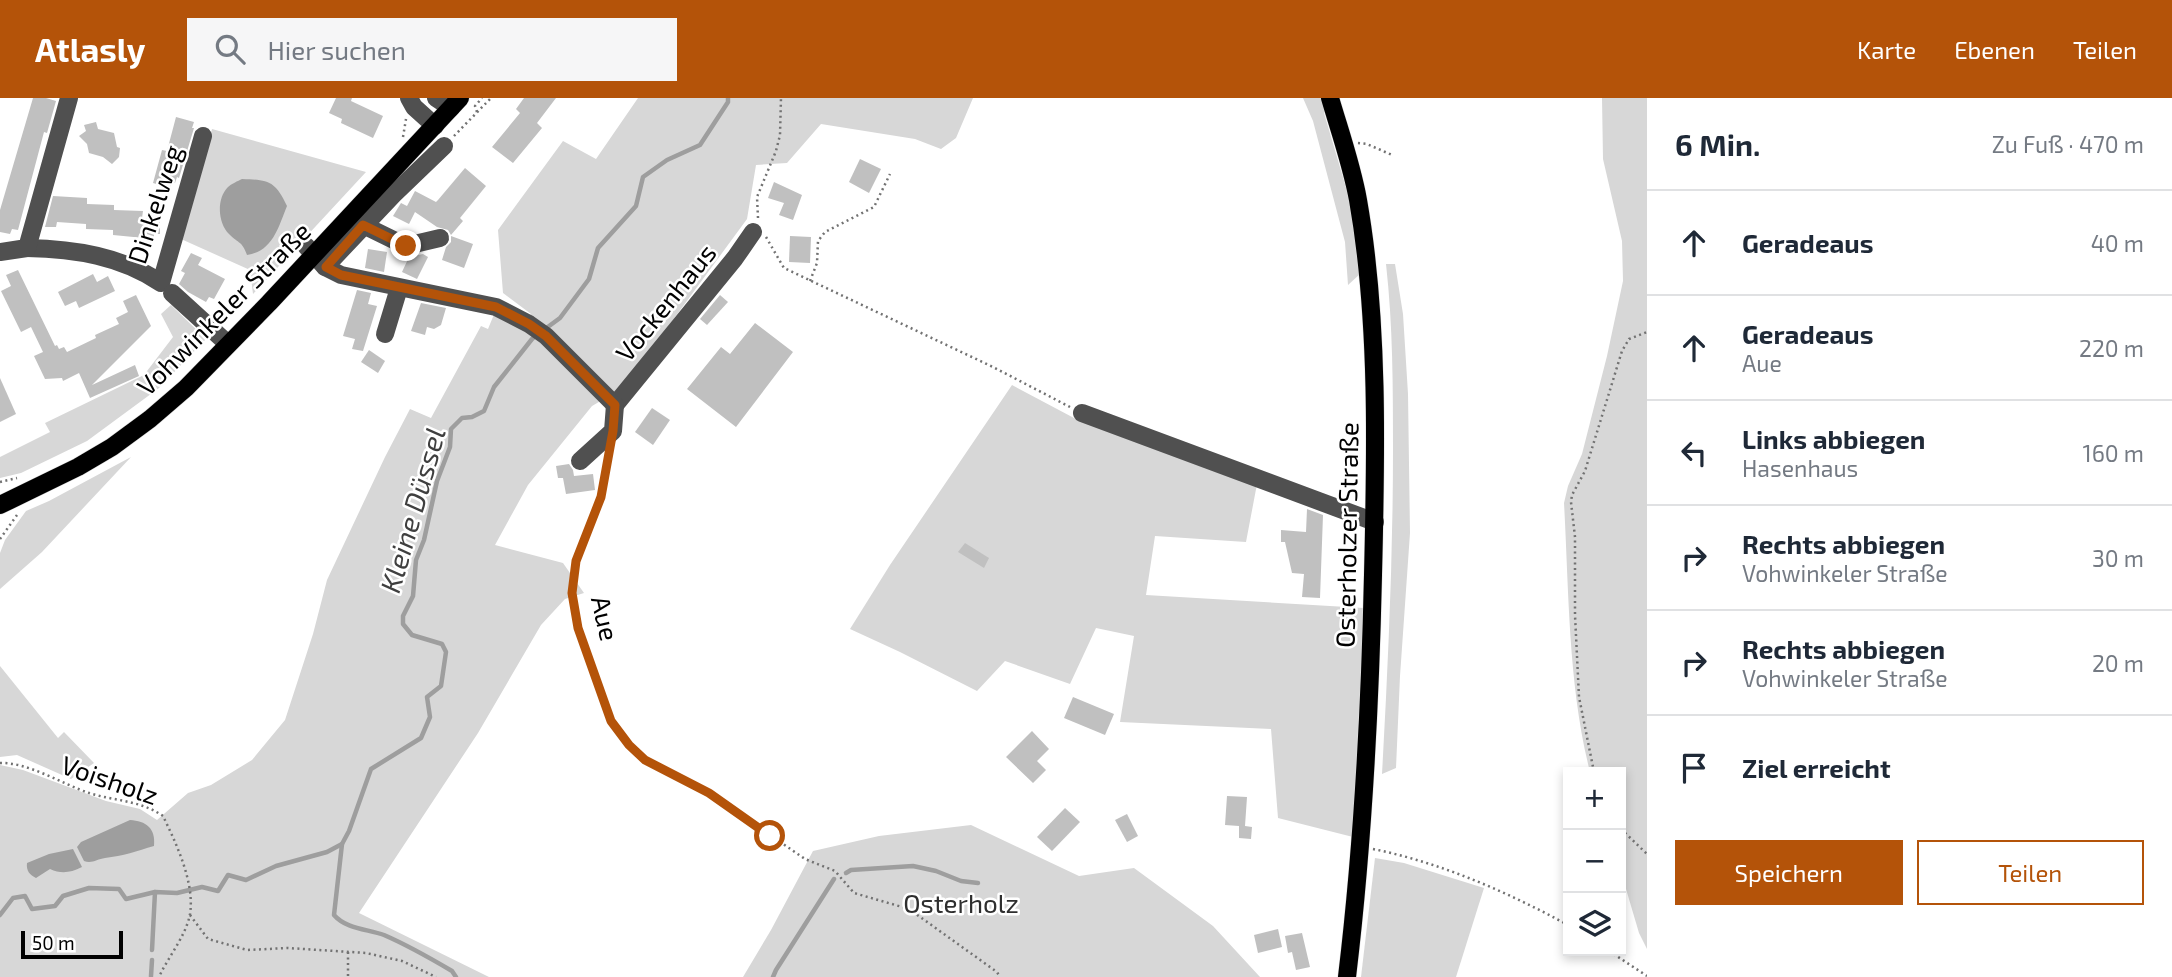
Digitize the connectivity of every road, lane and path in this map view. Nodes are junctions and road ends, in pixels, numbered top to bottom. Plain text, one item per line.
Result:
1 (69, 98) edge
2 (409, 98) edge
3 (482, 98) edge
4 (491, 98) edge
5 (781, 98) edge
6 (1330, 98) edge
7 (449, 101) edge
8 (477, 112) junction
9 (435, 126) junction
10 (203, 136) dead end
11 (444, 146) joint
12 (1345, 147) junction
13 (1392, 155) dead end
14 (890, 174) dead end
15 (363, 225) junction
16 (753, 232) junction
17 (440, 238) dead end
18 (27, 248) junction
19 (0, 252) edge
20 (315, 256) junction
21 (810, 281) junction
22 (399, 288) junction
23 (172, 293) dead end
24 (1647, 332) edge
25 (385, 334) dead end
26 (228, 344) junction
27 (615, 405) junction
28 (1082, 413) joint
29 (608, 457) dead end
30 (580, 461) dead end
31 (22, 477) dead end
32 (0, 482) edge
33 (0, 505) edge
34 (1375, 522) junction
35 (0, 762) edge
36 (1593, 767) edge
37 (1622, 830) edge
38 (1361, 851) junction
39 (1647, 854) edge
40 (190, 915) junction
41 (1563, 923) edge
42 (348, 952) junction
43 (1617, 956) edge
44 (1647, 976) edge
45 (159, 977) edge
46 (348, 977) edge
47 (436, 977) edge
48 (1000, 977) edge
49 (1347, 977) edge

1 - 18 street
2 - 9 street
3 - 8 path
4 - 8 path
5 - 16 path
6 - 12 main road, Osterholzer Straße
7 - 9 main road, Vohwinkeler Straße
8 - 11 path
9 - 20 main road, Vohwinkeler Straße
10 - 18 street, Dinkelweg
11 - 15 street, Vohwinkeler Straße
12 - 13 path
12 - 34 main road, Osterholzer Straße
14 - 21 path
15 - 17 street
15 - 20 street, Vohwinkeler Straße
16 - 21 path
16 - 27 street, Vockenhaus
18 - 19 street, Dinkelweg
20 - 22 street
20 - 26 main road, Vohwinkeler Straße
21 - 28 path
22 - 25 street
22 - 27 street
23 - 26 street, Dinkelweg
24 - 36 path
26 - 33 main road, Vohwinkeler Straße
27 - 30 street
28 - 34 street
29 - 48 path, Aue
31 - 32 path
34 - 38 main road, Osterholzer Straße
35 - 40 path, Voisholz
37 - 39 path
38 - 41 path
38 - 49 main road, Osterholzer Straße
40 - 42 path
40 - 45 path, Voisholz
42 - 46 path
42 - 47 path
43 - 44 path

